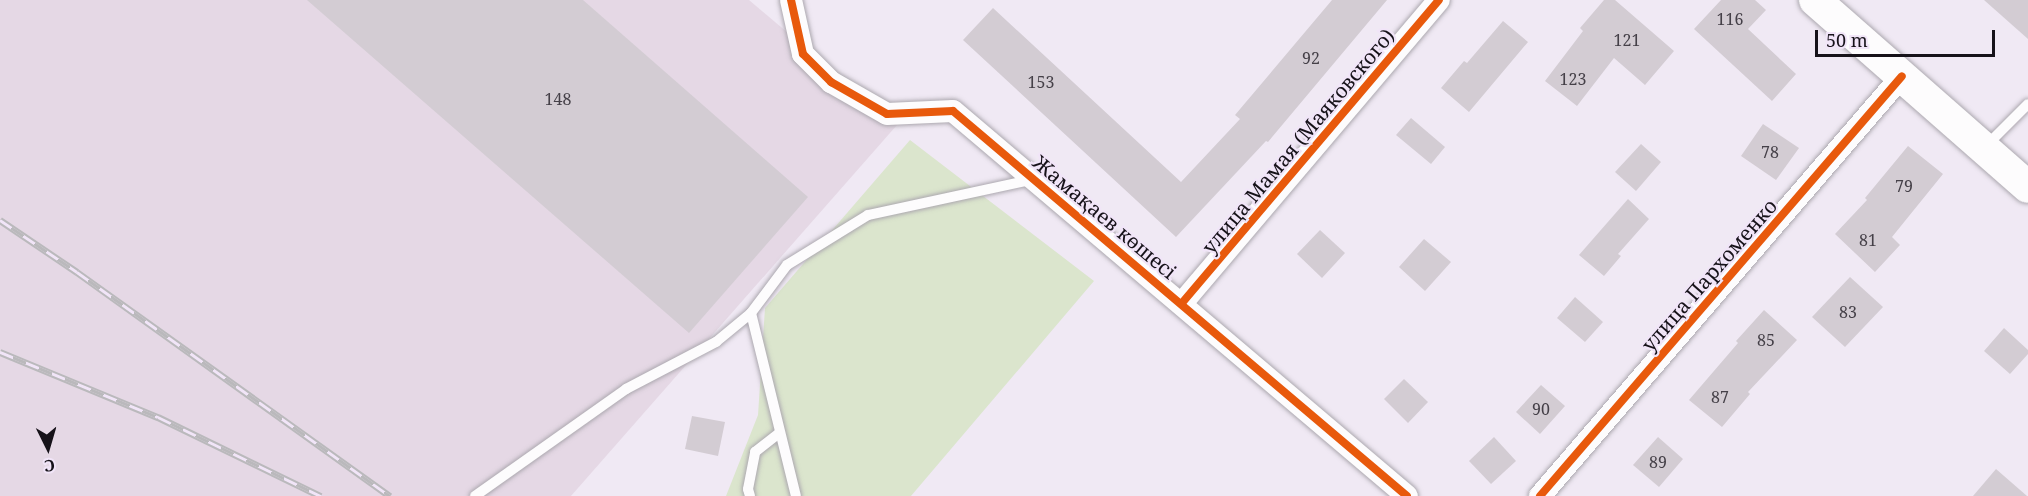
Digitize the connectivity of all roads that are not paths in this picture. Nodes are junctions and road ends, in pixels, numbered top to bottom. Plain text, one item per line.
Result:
1 (791, 0) edge
2 (1439, 0) edge
3 (1815, 0) edge
4 (1902, 76) junction
5 (2028, 104) edge
6 (1984, 148) junction
7 (1034, 179) junction
8 (2028, 187) edge
9 (1182, 303) junction
10 (751, 313) junction
11 (779, 433) junction
12 (475, 496) edge
13 (750, 496) edge
14 (796, 496) edge
15 (1407, 496) edge
16 (1540, 496) edge

1 - 7 street, Жамақаев көшесі
2 - 9 street, улица Мамая (Маяковского)
3 - 4 main road
4 - 6 main road
4 - 16 street, улица Пархоменко
5 - 6 lane
6 - 8 main road
7 - 9 street, Жамақаев көшесі
7 - 10 lane
9 - 15 street, Жамақаев көшесі
10 - 11 lane
10 - 12 lane
11 - 13 lane
11 - 14 lane

